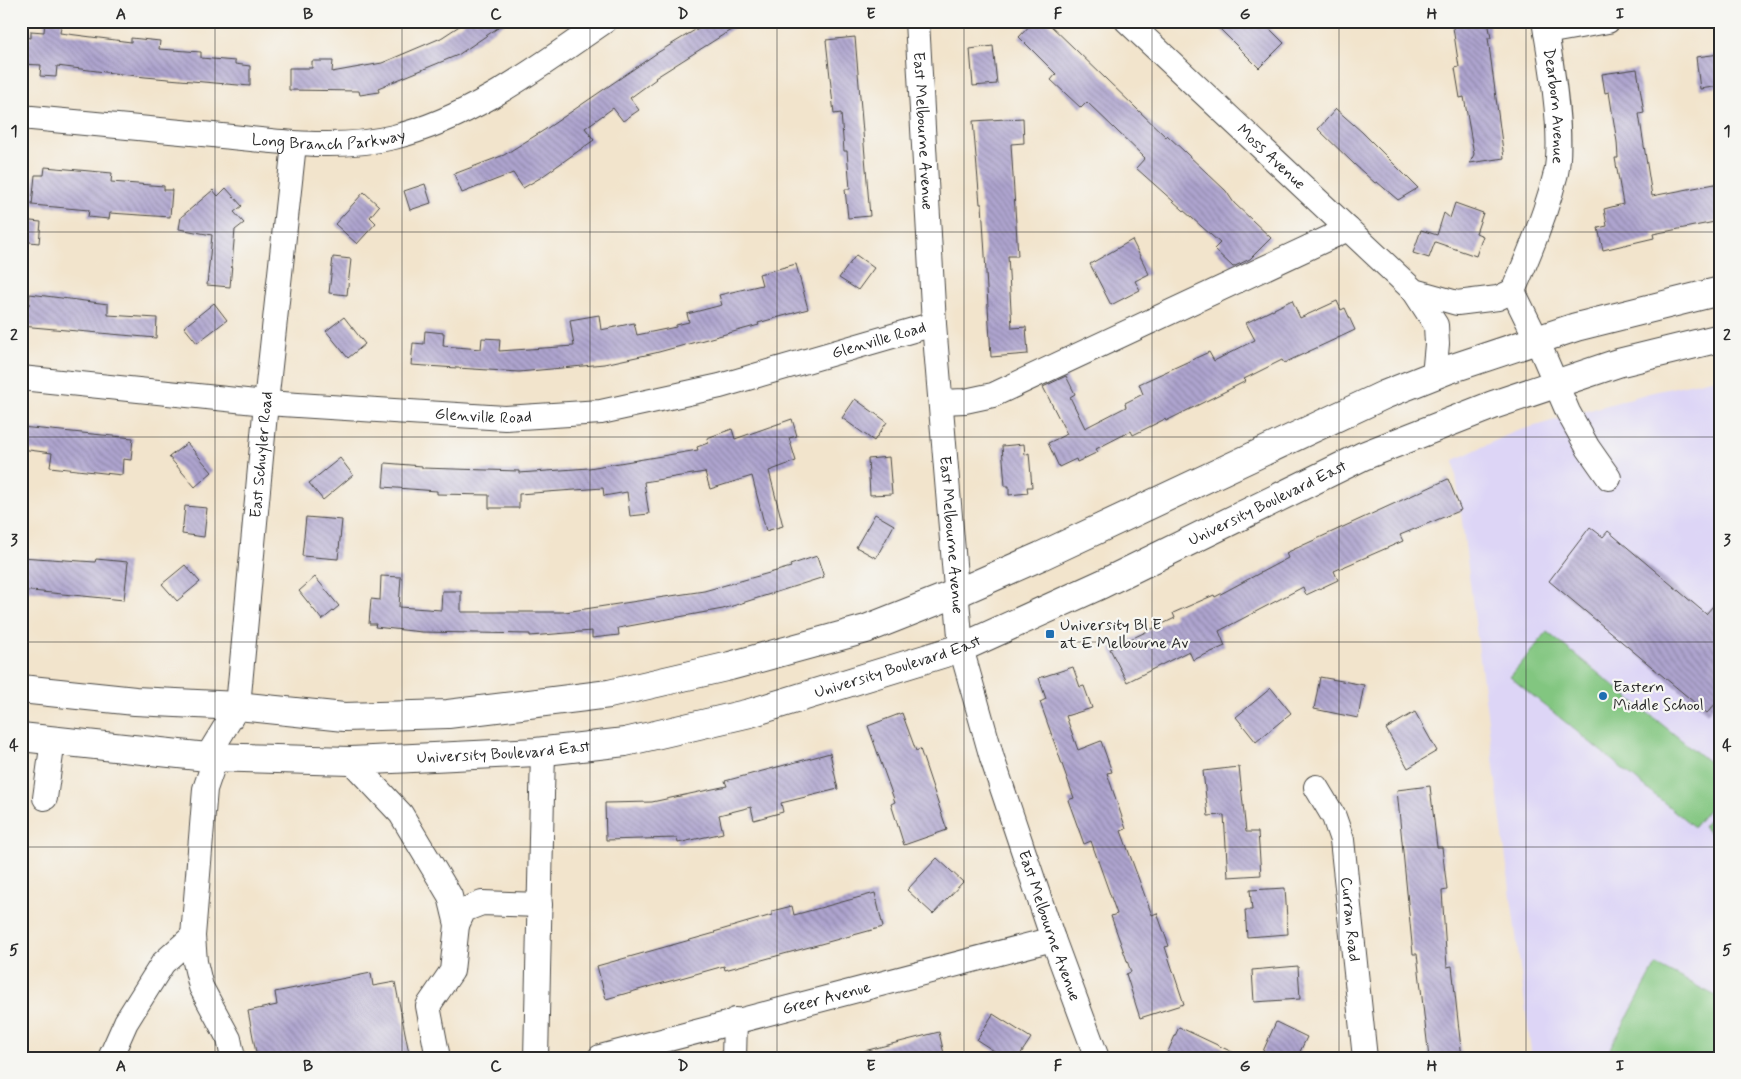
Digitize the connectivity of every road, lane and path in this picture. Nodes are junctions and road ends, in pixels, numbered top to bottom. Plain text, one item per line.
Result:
1 (605, 21) edge
2 (917, 21) edge
3 (1127, 21) edge
4 (1608, 21) edge
5 (1545, 26) edge
6 (21, 117) edge
7 (294, 144) junction
8 (1348, 229) junction
9 (1414, 291) junction
10 (1513, 291) junction
11 (1720, 291) edge
12 (934, 324) junction
13 (1720, 338) edge
14 (1537, 340) junction
15 (1434, 376) junction
16 (21, 378) edge
17 (1555, 384) junction
18 (941, 402) junction
19 (266, 403) junction
20 (1609, 478) dead end
21 (956, 593) junction
22 (961, 648) junction
23 (21, 689) edge
24 (238, 706) junction
25 (21, 737) edge
26 (53, 740) junction
27 (543, 751) junction
28 (211, 757) junction
29 (351, 761) junction
30 (1316, 787) dead end
31 (45, 798) dead end
32 (540, 905) junction
33 (457, 925) junction
34 (193, 936) junction
35 (1053, 939) junction
36 (735, 1020) junction
37 (600, 1056) dead end
38 (110, 1058) edge
39 (233, 1058) edge
40 (438, 1058) edge
41 (536, 1058) edge
42 (734, 1058) edge
43 (1097, 1058) edge
44 (1365, 1058) edge

1 - 7 street, Long Branch Parkway
2 - 12 street, East Melbourne Avenue
3 - 8 street, Moss Avenue
4 - 5 street
5 - 10 street, Dearborn Avenue
6 - 7 street, Long Branch Parkway
7 - 19 street, East Schuyler Road
8 - 9 street, Moss Avenue
8 - 18 street
9 - 10 street, Moss Avenue
9 - 15 street, Moss Avenue
10 - 14 street
11 - 14 main road
12 - 18 street, East Melbourne Avenue
12 - 19 street, Glenville Road
13 - 17 main road, University Boulevard East
14 - 15 main road
14 - 17 street
15 - 21 main road
16 - 19 street, Glenville Road
17 - 20 street
17 - 22 main road, University Boulevard East
18 - 21 street, East Melbourne Avenue
19 - 24 street, East Schuyler Road
21 - 22 street, East Melbourne Avenue
21 - 24 main road
22 - 27 main road, University Boulevard East
22 - 35 street, East Melbourne Avenue
23 - 24 main road
24 - 28 street, East Schuyler Road
25 - 26 main road, University Boulevard East
26 - 28 main road, University Boulevard East
26 - 31 street
27 - 29 main road, University Boulevard East
27 - 32 street
28 - 29 main road, University Boulevard East
28 - 34 street, East Schuyler Road
29 - 33 street
30 - 44 street, Curran Road
32 - 33 street
32 - 41 street
33 - 40 street
34 - 38 street
34 - 39 street, East Schuyler Road
35 - 36 street, Greer Avenue
35 - 43 street, East Melbourne Avenue
36 - 37 street, Greer Avenue
36 - 42 street

